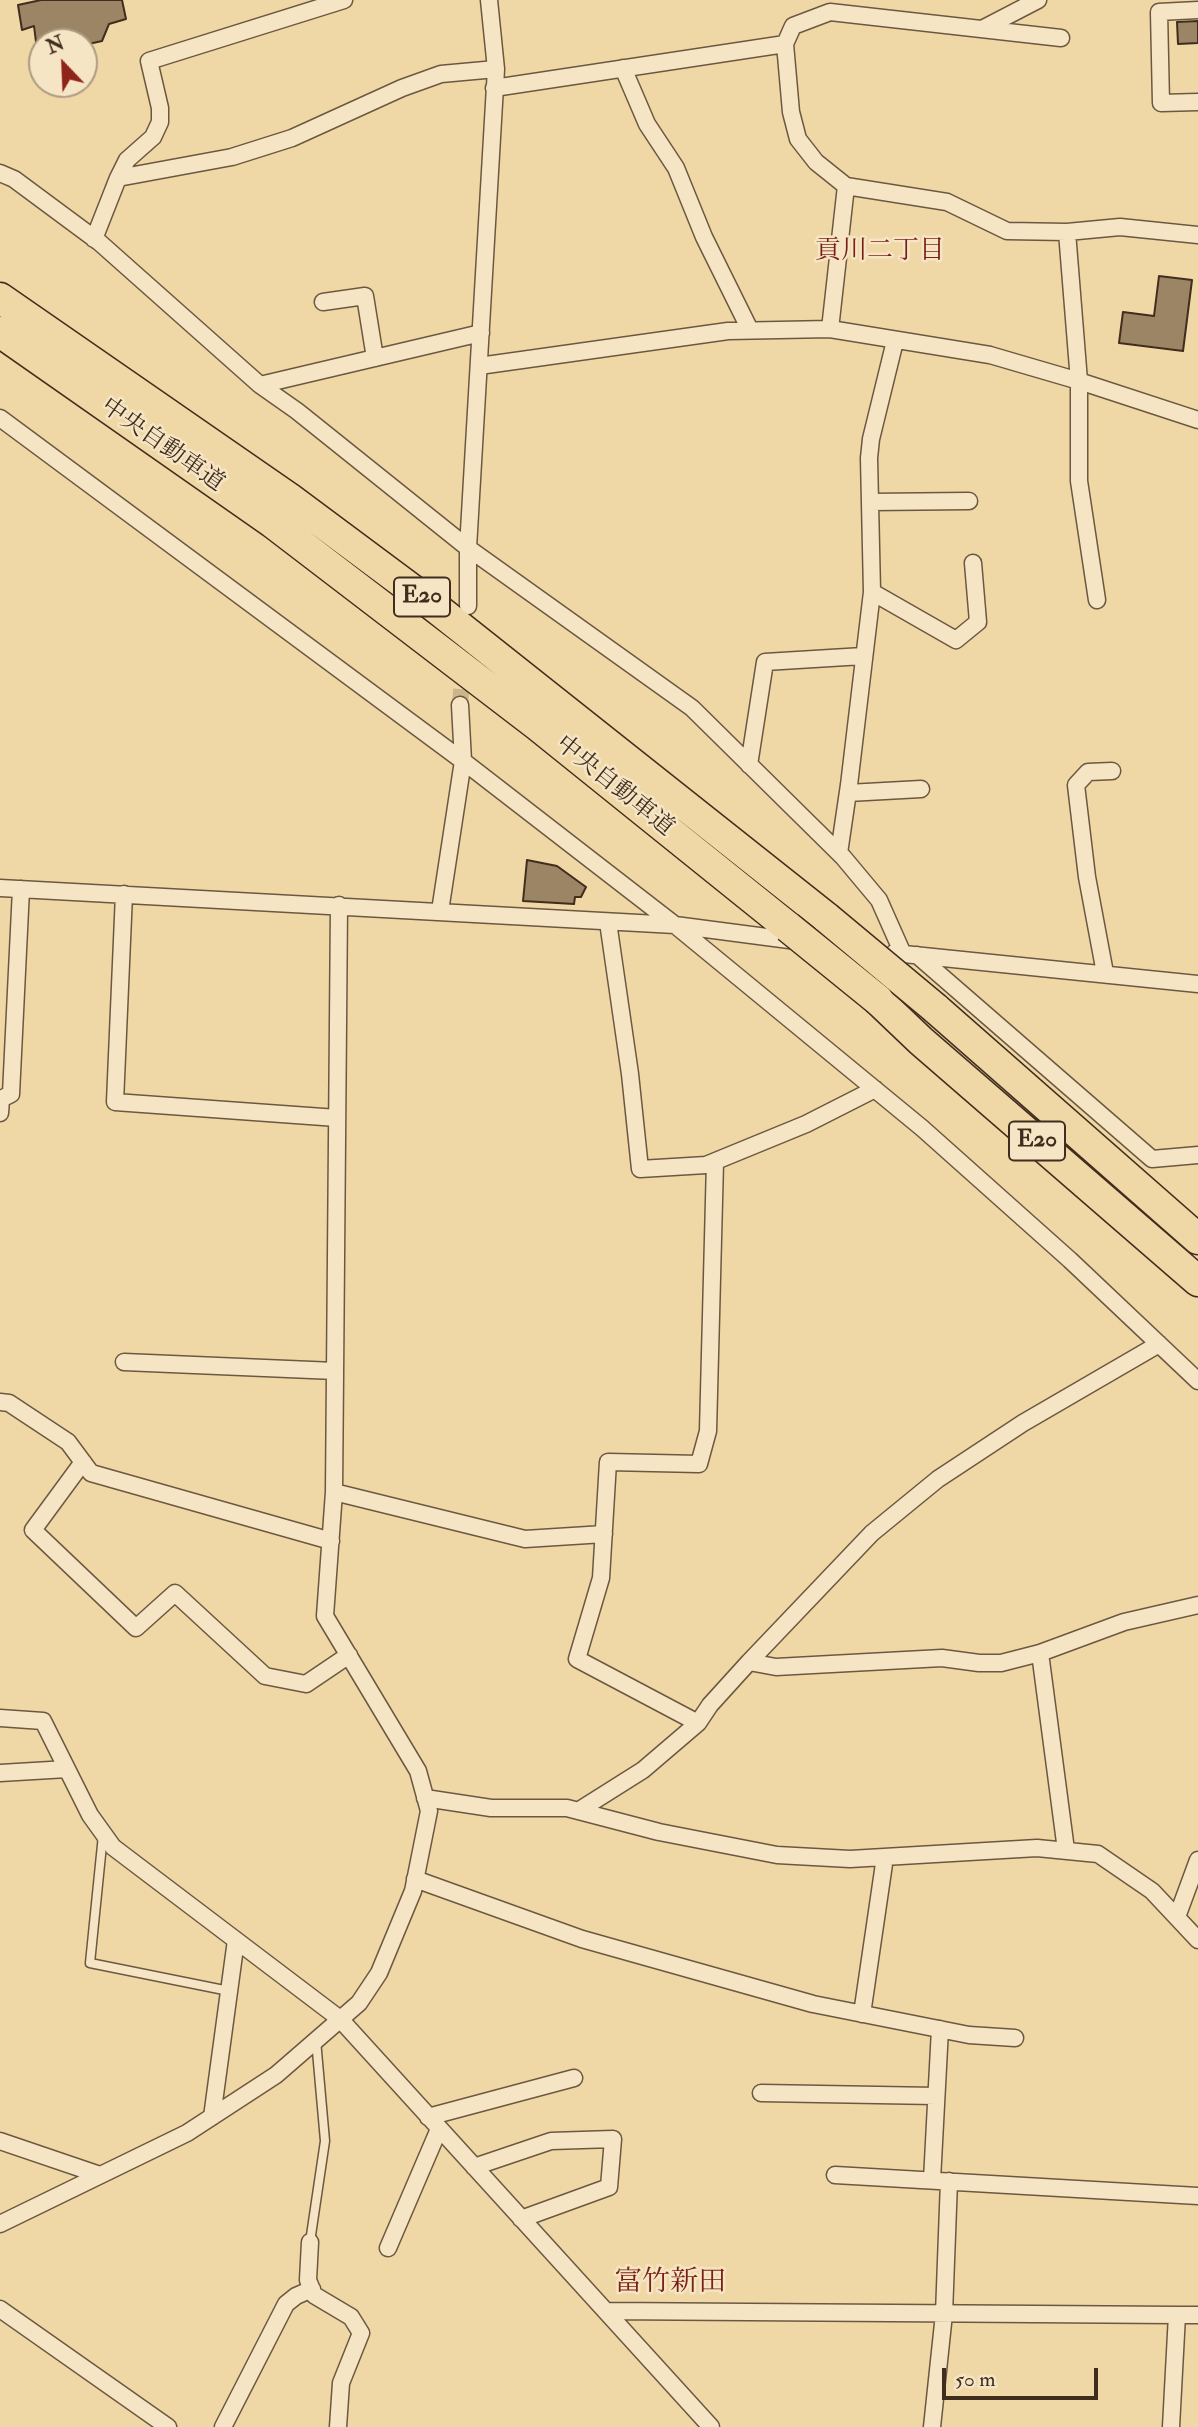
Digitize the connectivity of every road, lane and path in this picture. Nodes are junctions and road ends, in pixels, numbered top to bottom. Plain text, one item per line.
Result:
1 (344, 0) edge
2 (489, 0) edge
3 (1038, 0) edge
4 (829, 6) edge
5 (1198, 10) edge
6 (982, 29) junction
7 (1061, 38) dead end
8 (785, 44) junction
9 (623, 68) junction
10 (496, 69) junction
11 (494, 88) junction
12 (1198, 102) edge
13 (0, 173) edge
14 (118, 178) junction
15 (846, 186) junction
16 (1067, 232) junction
17 (1198, 235) edge
18 (94, 239) junction
19 (0, 298) edge
20 (323, 302) dead end
21 (830, 329) junction
22 (750, 330) junction
23 (0, 332) edge
24 (481, 332) junction
25 (895, 341) junction
26 (375, 358) junction
27 (479, 366) junction
28 (1079, 381) junction
29 (260, 385) junction
30 (0, 418) edge
31 (1198, 420) edge
32 (969, 501) dead end
33 (870, 502) junction
34 (468, 548) junction
35 (973, 563) dead end
36 (872, 592) junction
37 (1097, 600) dead end
38 (468, 606) dead end
39 (863, 656) junction
40 (460, 705) tunnel mouth
41 (463, 761) junction
42 (749, 765) junction
43 (1112, 771) dead end
44 (921, 789) dead end
45 (848, 793) junction
46 (839, 853) junction
47 (0, 888) edge
48 (21, 889) junction
49 (124, 894) junction
50 (339, 905) junction
51 (440, 911) junction
52 (608, 922) junction
53 (675, 925) junction
54 (910, 955) junction
55 (1105, 973) junction
56 (1198, 984) edge
57 (875, 1089) junction
58 (0, 1113) edge
59 (337, 1118) junction
60 (1198, 1155) edge
61 (715, 1162) junction
62 (1198, 1239) edge
63 (1198, 1281) edge
64 (1159, 1344) junction
65 (124, 1362) dead end
66 (335, 1371) junction
67 (1198, 1381) edge
68 (0, 1402) edge
69 (83, 1462) junction
70 (334, 1492) junction
71 (604, 1534) junction
72 (331, 1541) junction
73 (1198, 1605) edge
74 (1040, 1653) junction
75 (349, 1655) junction
76 (749, 1662) junction
77 (0, 1718) edge
78 (698, 1723) junction
79 (67, 1769) junction
80 (0, 1773) edge
81 (425, 1798) junction
82 (578, 1811) junction
83 (103, 1833) junction
84 (1066, 1850) junction
85 (886, 1857) junction
86 (1198, 1860) edge
87 (415, 1879) junction
88 (1177, 1917) junction
89 (236, 1940) junction
90 (1198, 1940) edge
91 (229, 1991) junction
92 (862, 2014) junction
93 (340, 2020) junction
94 (940, 2029) junction
95 (1015, 2038) dead end
96 (316, 2040) junction
97 (574, 2078) dead end
98 (761, 2093) dead end
99 (936, 2096) junction
100 (212, 2117) junction
101 (434, 2123) junction
102 (0, 2141) edge
103 (474, 2167) junction
104 (100, 2175) junction
105 (835, 2175) dead end
106 (932, 2180) junction
107 (950, 2181) junction
108 (1198, 2196) edge
109 (521, 2219) junction
110 (0, 2224) edge
111 (310, 2242) joint
112 (388, 2248) dead end
113 (312, 2289) junction
114 (0, 2309) edge
115 (606, 2311) junction
116 (944, 2314) junction
117 (1177, 2315) junction
118 (1198, 2315) edge
119 (168, 2427) edge
120 (223, 2427) edge
121 (338, 2427) edge
122 (711, 2427) edge
123 (932, 2427) edge
124 (1171, 2427) edge

1 - 14 street
2 - 10 street
3 - 6 street
4 - 6 street
4 - 8 street
5 - 12 street
6 - 7 street
8 - 9 street
8 - 15 street
9 - 11 street
9 - 22 street
10 - 11 street
10 - 14 street
11 - 24 street
13 - 18 street
14 - 18 street
15 - 16 street
15 - 21 street
16 - 17 street
16 - 28 street
18 - 29 street
19 - 62 highway, 中央自動車道 / E20, bridge
20 - 26 street
21 - 22 street
21 - 25 street
22 - 27 street
23 - 63 highway, 中央自動車道 / E20, bridge
24 - 26 street
24 - 27 street
25 - 28 street
25 - 33 street
26 - 29 street
27 - 34 street
28 - 31 street
28 - 37 street
29 - 34 street
30 - 41 street
32 - 33 street
33 - 36 street
34 - 38 street
34 - 42 street
35 - 36 street
36 - 39 street
39 - 42 street
39 - 45 street
40 - 41 street
41 - 51 street
41 - 53 street
42 - 46 street
43 - 55 street
44 - 45 street
45 - 46 street
46 - 54 street
47 - 48 street
48 - 49 street
48 - 58 street
49 - 50 street
49 - 59 street
50 - 51 street
50 - 59 street
51 - 52 street
52 - 53 street
52 - 61 street
53 - 54 street
53 - 57 street
54 - 55 street
54 - 60 street
55 - 56 street
57 - 61 street
57 - 64 street
59 - 66 street
61 - 71 street
64 - 67 street
64 - 76 street
65 - 66 street
66 - 70 street
68 - 69 street
69 - 72 street
69 - 75 street
70 - 71 street
70 - 72 street
71 - 78 street
72 - 75 street
73 - 74 street
74 - 76 street
74 - 84 street
75 - 81 street
76 - 78 street
77 - 79 street
78 - 82 street
79 - 80 street
79 - 83 street
81 - 82 street
81 - 87 street
82 - 85 street
83 - 89 street
83 - 91 lane
84 - 85 street
84 - 88 street
85 - 92 street
86 - 88 street
87 - 92 street
87 - 93 street
88 - 90 street
89 - 91 street
89 - 93 street
91 - 100 street
92 - 94 street
93 - 96 street
93 - 101 street
94 - 95 street
94 - 99 street
96 - 100 street
96 - 111 lane
97 - 101 street
98 - 99 street
99 - 106 street
100 - 104 street
101 - 103 street
101 - 112 street
102 - 104 street
103 - 109 street
103 - 109 street
104 - 110 street
105 - 106 street
106 - 107 street
107 - 108 street
107 - 116 street
109 - 115 street
111 - 113 street
113 - 120 street
113 - 121 street
114 - 119 street
115 - 116 street
115 - 122 street
116 - 117 street
116 - 123 street
117 - 118 street
117 - 124 street

